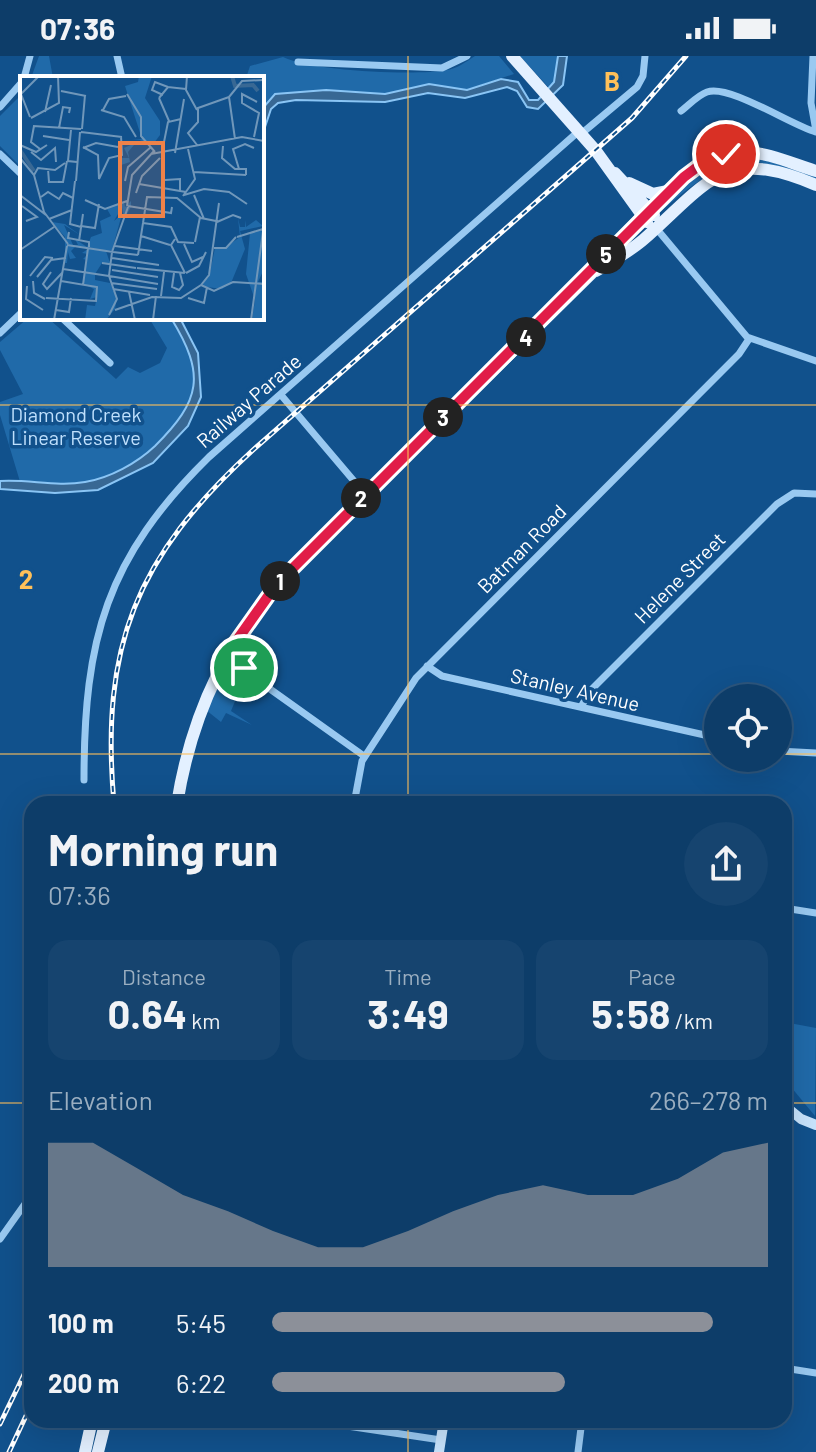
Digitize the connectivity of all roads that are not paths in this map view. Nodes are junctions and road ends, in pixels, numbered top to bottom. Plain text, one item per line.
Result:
1 (30, 56) edge
2 (117, 56) edge
3 (467, 56) edge
4 (645, 56) edge
5 (813, 56) edge
6 (515, 59) edge
7 (298, 62) dead end
8 (24, 76) edge
9 (122, 76) edge
10 (20, 84) edge
11 (0, 107) edge
12 (681, 111) dead end
13 (816, 132) edge
14 (580, 133) junction
15 (0, 154) edge
16 (816, 171) edge
17 (612, 172) junction
18 (20, 173) edge
19 (626, 182) junction
20 (816, 185) edge
21 (671, 190) junction
22 (629, 201) junction
23 (647, 214) junction
24 (656, 228) junction
25 (621, 240) junction
26 (592, 273) junction
27 (20, 314) edge
28 (64, 320) edge
29 (0, 333) edge
30 (749, 339) junction
31 (816, 361) edge
32 (110, 363) dead end
33 (281, 395) junction
34 (365, 494) junction
35 (816, 494) edge
36 (225, 657) junction
37 (427, 666) junction
38 (581, 707) junction
39 (704, 735) edge
40 (792, 752) edge
41 (816, 753) edge
42 (364, 756) junction
43 (84, 780) dead end
44 (179, 796) edge
45 (356, 796) edge
46 (792, 909) edge
47 (816, 913) edge
48 (792, 1112) edge
49 (816, 1125) edge
50 (24, 1205) edge
51 (0, 1239) edge
52 (792, 1369) edge
53 (816, 1373) edge
54 (91, 1428) edge
55 (104, 1428) edge
56 (361, 1428) edge
57 (443, 1428) edge
58 (581, 1428) edge
59 (441, 1440) junction
60 (85, 1452) edge
61 (98, 1452) edge
62 (439, 1452) edge
63 (578, 1452) edge

1 - 8 street
2 - 9 street
3 - 7 street
4 - 14 street, Railway Parade
5 - 13 street
6 - 14 main road
10 - 11 street
12 - 13 street
14 - 17 main road
14 - 33 street, Railway Parade
15 - 18 street
16 - 21 main road
17 - 19 main road
17 - 22 main road
19 - 21 main road
19 - 23 main road
20 - 24 main road
21 - 23 main road
22 - 23 main road
22 - 25 main road
23 - 24 main road
23 - 25 main road
24 - 26 main road
24 - 30 street
25 - 26 main road
26 - 34 main road
27 - 29 street
28 - 32 street
30 - 31 street
30 - 37 street, Batman Road
33 - 34 street
33 - 43 street, Railway Parade
34 - 36 main road
35 - 38 street, Helene Street
36 - 42 street
36 - 44 main road
37 - 38 street, Stanley Avenue
37 - 42 street, Batman Road
38 - 39 street, Stanley Avenue
40 - 41 street
42 - 45 street, Batman Road
46 - 47 street
48 - 49 street
50 - 51 street
52 - 53 street
54 - 60 main road
55 - 61 main road
56 - 59 street
57 - 59 street
58 - 63 street
59 - 62 street

